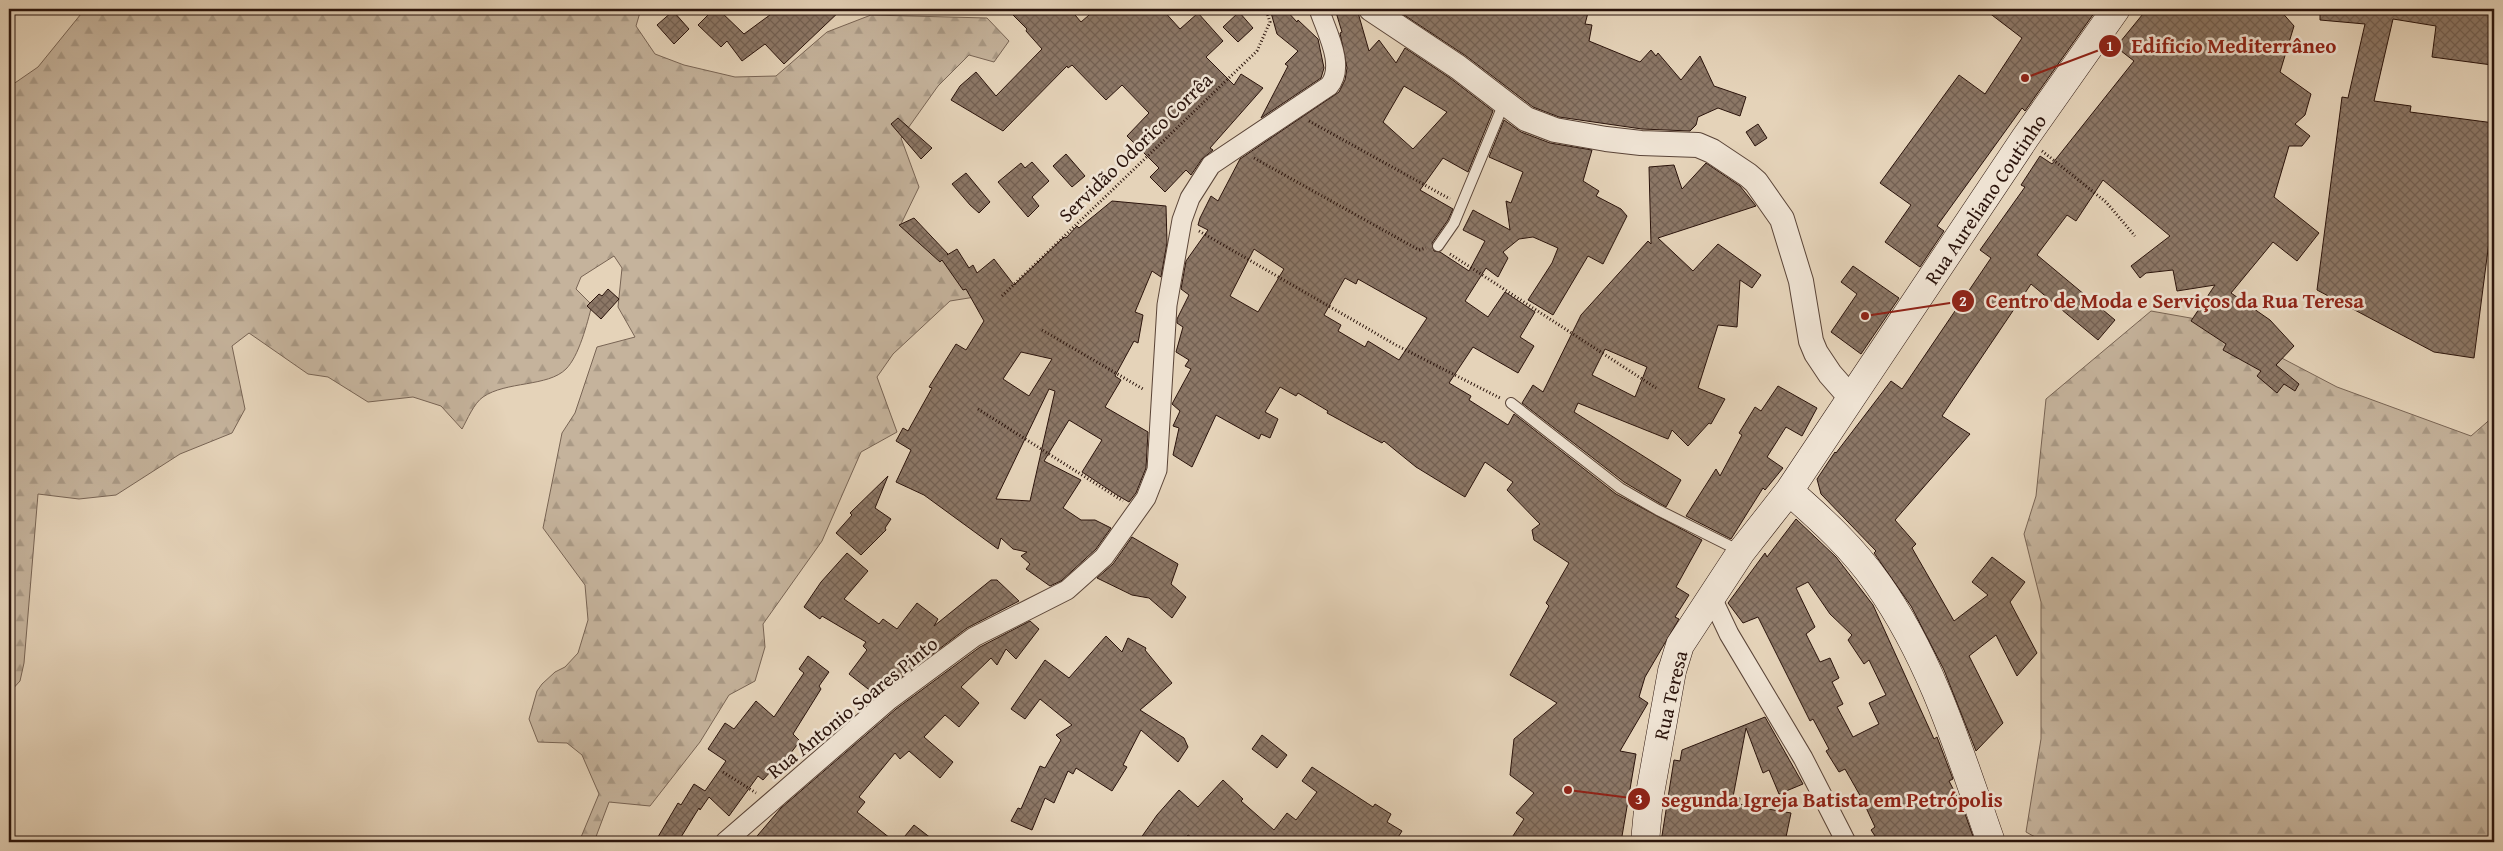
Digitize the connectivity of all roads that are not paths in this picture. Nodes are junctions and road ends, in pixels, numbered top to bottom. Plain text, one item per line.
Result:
1 (1319, 9) edge
2 (1371, 9) edge
3 (2116, 9) edge
4 (1504, 102) junction
5 (1438, 246) road end
6 (1851, 398) junction
7 (1511, 403) road end
8 (1789, 491) junction
9 (1741, 552) junction
10 (1710, 596) junction
11 (725, 842) edge
12 (1645, 842) edge
13 (1846, 842) edge
14 (1990, 842) edge

1 - 11 street, Rua Antonio Soares Pinto
2 - 4 street
3 - 6 main road, Rua Aureliano Coutinho
4 - 5 lane
4 - 6 street
6 - 8 main road, Rua Aureliano Coutinho
7 - 9 lane
8 - 9 main road, Rua Teresa
8 - 14 main road
9 - 10 main road, Rua Teresa
10 - 12 main road, Rua Teresa
10 - 13 street

